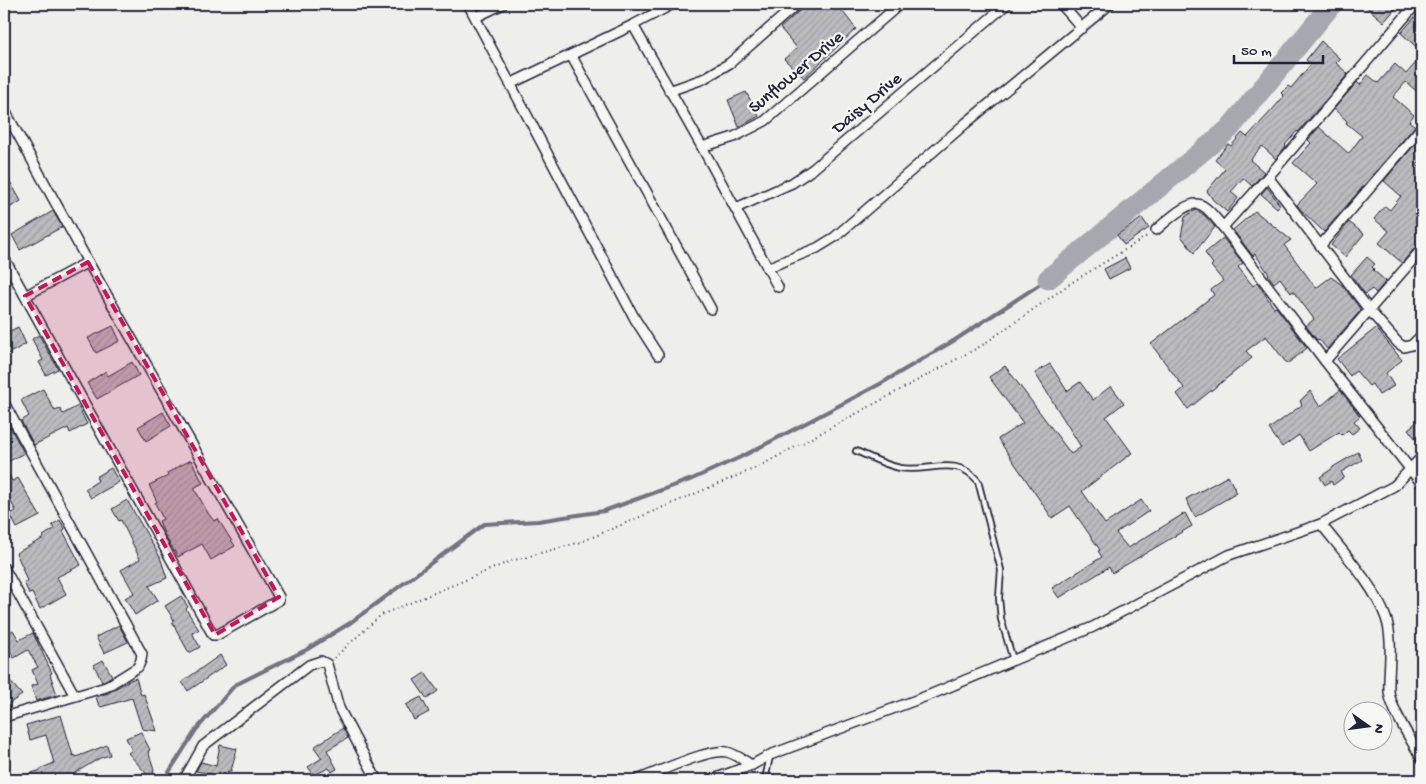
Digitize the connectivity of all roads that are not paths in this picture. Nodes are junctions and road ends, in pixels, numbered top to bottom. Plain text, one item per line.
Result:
1 (468, 4) edge
2 (503, 4) edge
3 (673, 4) edge
4 (797, 4) edge
5 (900, 4) edge
6 (1007, 4) edge
7 (1061, 4) edge
8 (1110, 4) edge
9 (1416, 4) edge
10 (476, 17) junction
11 (633, 25) junction
12 (1082, 28) junction
13 (571, 55) junction
14 (510, 84) junction
15 (669, 91) junction
16 (4, 109) edge
17 (1422, 127) edge
18 (702, 147) junction
19 (1268, 177) junction
20 (736, 208) junction
21 (1223, 227) junction
22 (1156, 230) road end
23 (1321, 245) junction
24 (1422, 250) edge
25 (4, 258) edge
26 (88, 262) junction
27 (768, 268) junction
28 (778, 287) dead end
29 (25, 296) junction
30 (712, 309) dead end
31 (1370, 311) junction
32 (1422, 335) edge
33 (658, 355) dead end
34 (1325, 361) junction
35 (4, 404) edge
36 (856, 451) dead end
37 (1422, 457) edge
38 (1409, 468) junction
39 (1422, 484) edge
40 (1321, 524) junction
41 (4, 568) edge
42 (1013, 660) junction
43 (75, 696) junction
44 (4, 717) edge
45 (770, 754) junction
46 (1422, 759) edge
47 (752, 765) junction
48 (184, 780) edge
49 (377, 780) edge
50 (637, 780) edge
51 (711, 780) edge
52 (765, 780) edge

1 - 10 street
2 - 10 street
3 - 11 street
4 - 15 street
5 - 18 street, Sunflower Drive
6 - 20 street, Daisy Drive
7 - 12 street
8 - 12 street
9 - 19 street
10 - 14 street
11 - 13 street
11 - 15 street
12 - 27 street
13 - 14 street
13 - 30 street
14 - 33 street
15 - 18 street
16 - 26 street
17 - 23 street
18 - 20 street
19 - 21 street
19 - 23 street
20 - 27 street
21 - 22 street
21 - 34 street
23 - 31 street
24 - 31 street
25 - 29 street
26 - 29 street
26 - 29 street
27 - 28 street
31 - 32 street
31 - 34 street
34 - 38 street
35 - 43 street
36 - 42 lane
37 - 38 street
38 - 39 street
38 - 40 street
40 - 42 street
40 - 46 street
41 - 43 street
42 - 45 street
43 - 44 street
45 - 47 street
45 - 52 lane
47 - 50 street
47 - 51 street
48 - 49 street

